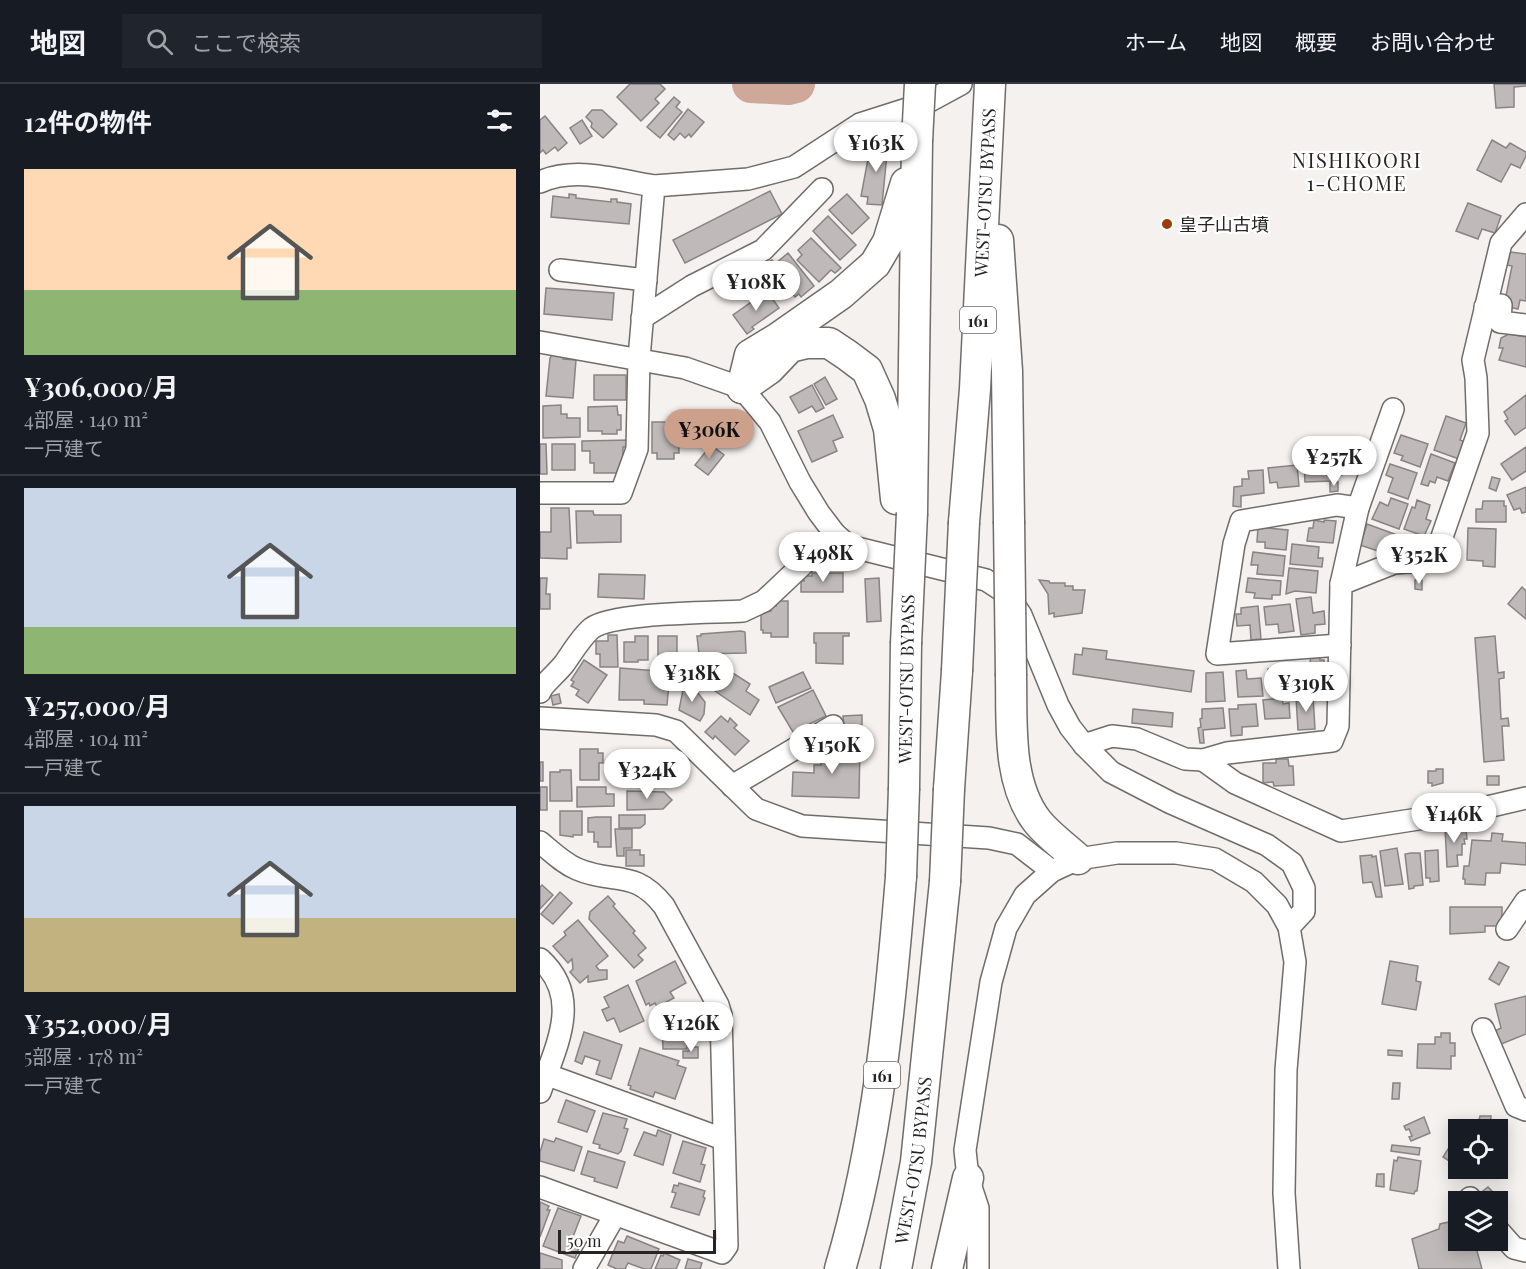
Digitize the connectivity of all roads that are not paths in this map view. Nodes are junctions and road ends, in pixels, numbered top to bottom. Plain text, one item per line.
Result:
1 (920, 84) edge
2 (961, 84) edge
3 (990, 84) edge
4 (989, 117) junction
5 (917, 141) junction
6 (540, 182) edge
7 (654, 186) junction
8 (822, 189) dead end
9 (1526, 214) edge
10 (560, 270) dead end
11 (646, 280) junction
12 (1485, 307) junction
13 (642, 318) junction
14 (1526, 325) edge
15 (540, 342) edge
16 (639, 358) junction
17 (742, 388) junction
18 (1393, 410) dead end
19 (540, 493) edge
20 (1358, 508) junction
21 (904, 514) junction
22 (835, 534) junction
23 (1341, 584) junction
24 (1340, 645) junction
25 (540, 692) edge
26 (540, 718) edge
27 (833, 726) dead end
28 (1084, 745) junction
29 (1203, 760) junction
30 (732, 786) junction
31 (1526, 798) edge
32 (540, 842) edge
33 (1065, 865) junction
34 (1526, 901) edge
35 (1289, 927) junction
36 (1507, 929) dead end
37 (540, 959) edge
38 (1483, 1029) dead end
39 (542, 1080) edge
40 (1526, 1110) edge
41 (723, 1139) junction
42 (968, 1178) junction
43 (540, 1187) edge
44 (615, 1215) junction
45 (1508, 1241) edge
46 (1526, 1251) edge
47 (584, 1269) edge
48 (840, 1269) edge
49 (896, 1269) edge
50 (947, 1269) edge
51 (978, 1269) edge
52 (1289, 1269) edge

1 - 5 highway, WEST-OTSU BYPASS / 161, bridge
2 - 7 street
3 - 4 highway, WEST-OTSU BYPASS / 161
4 - 33 highway, bridge
4 - 49 highway, WEST-OTSU BYPASS / 161, bridge
5 - 17 highway
5 - 21 highway, WEST-OTSU BYPASS / 161
6 - 7 street
7 - 11 street
8 - 13 street
9 - 12 street
10 - 11 street
11 - 13 street
12 - 14 street
12 - 23 street
13 - 16 street
15 - 16 street
16 - 17 street
16 - 19 street
17 - 21 highway
17 - 22 street
18 - 20 street
20 - 23 street
20 - 24 street
21 - 48 highway, WEST-OTSU BYPASS / 161, bridge
22 - 25 street
22 - 28 street
23 - 24 street
24 - 29 street
26 - 30 street
27 - 30 street
28 - 29 street
28 - 35 street
29 - 31 street
30 - 33 street
32 - 41 street
33 - 35 street
33 - 42 street
34 - 36 street
35 - 52 street
37 - 39 street
38 - 40 street
39 - 41 street
41 - 44 street
42 - 50 highway
42 - 51 street
43 - 44 street
44 - 47 street
45 - 46 street

